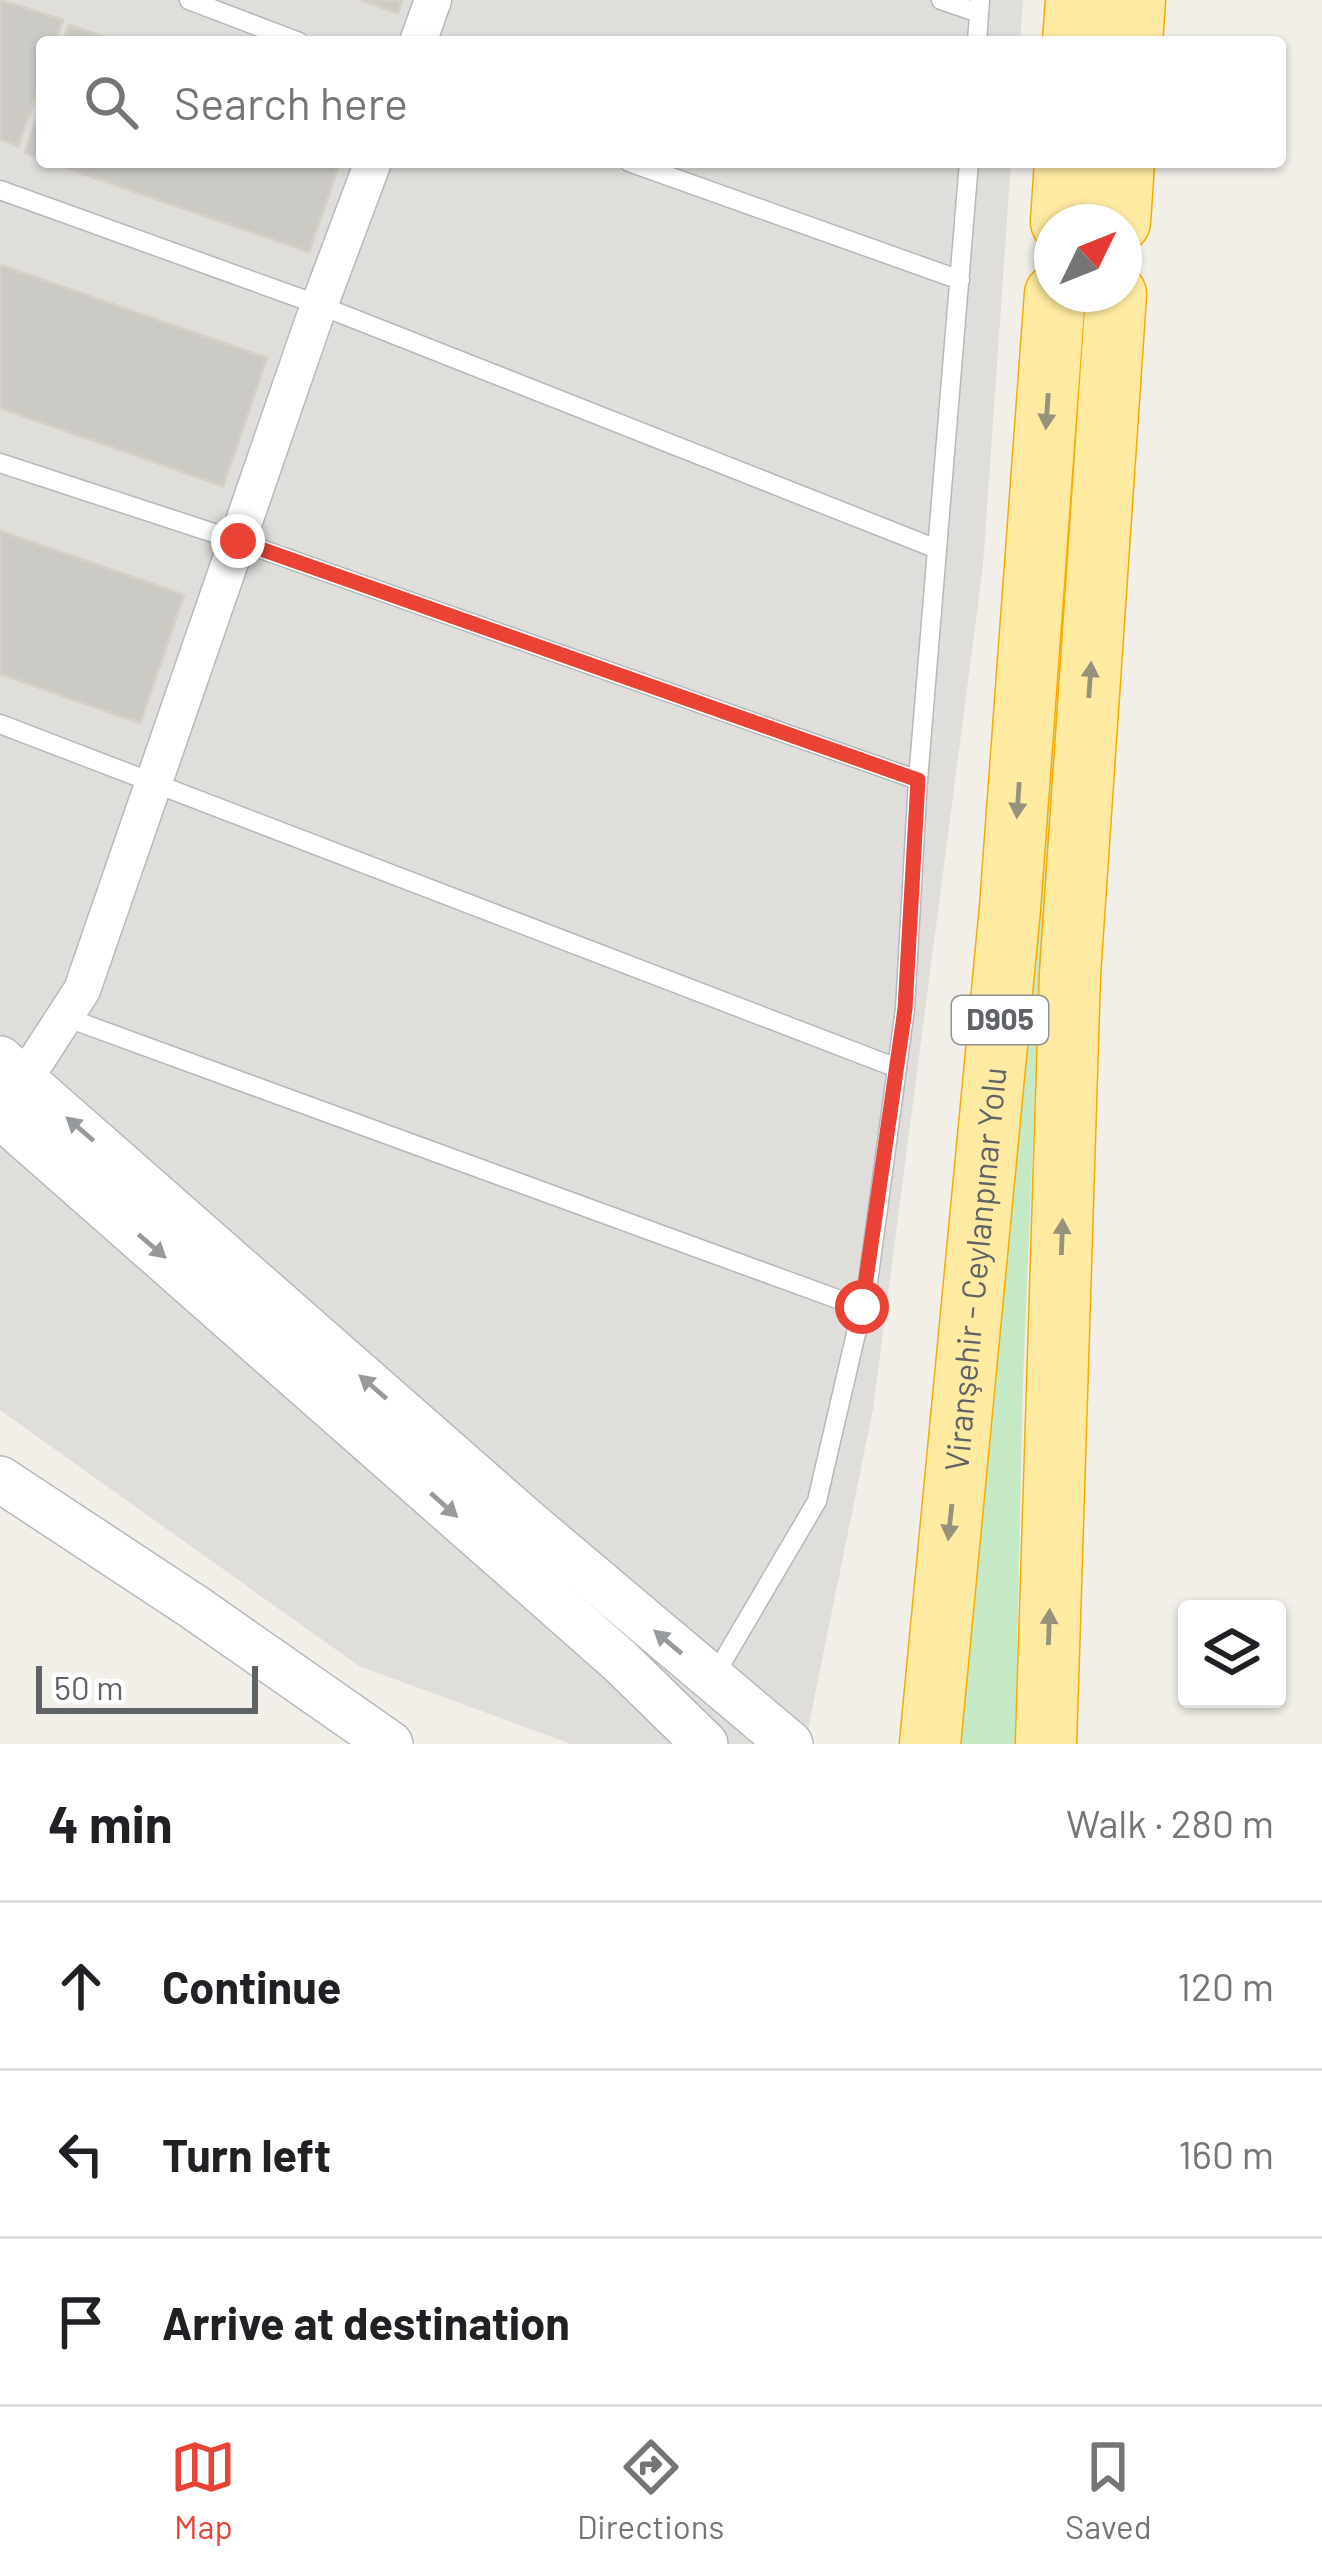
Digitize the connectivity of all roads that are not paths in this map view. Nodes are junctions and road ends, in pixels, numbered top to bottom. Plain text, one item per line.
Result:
1 (189, 0) edge
2 (433, 0) edge
3 (941, 0) edge
4 (1076, 0) edge
5 (1135, 0) edge
6 (980, 7) edge
7 (283, 36) edge
8 (420, 36) edge
9 (1073, 36) edge
10 (1132, 36) edge
11 (371, 168) edge
12 (646, 168) edge
13 (969, 168) edge
14 (1064, 168) edge
15 (1124, 168) edge
16 (0, 190) edge
17 (1062, 204) edge
18 (1121, 204) edge
19 (960, 280) junction
20 (320, 305) junction
21 (1054, 312) edge
22 (1115, 312) edge
23 (0, 463) edge
24 (238, 541) junction
25 (937, 548) junction
26 (0, 724) edge
27 (918, 780) junction
28 (154, 782) junction
29 (65, 1017) junction
30 (897, 1068) junction
31 (5, 1097) edge
32 (862, 1307) junction
33 (0, 1479) edge
34 (712, 1679) junction
35 (390, 1744) edge
36 (705, 1744) edge
37 (790, 1744) edge
38 (930, 1744) edge
39 (1046, 1744) edge

1 - 7 lane
2 - 8 street
3 - 6 lane
4 - 9 highway
5 - 10 highway
11 - 20 street
12 - 19 lane
13 - 19 lane
14 - 17 highway
15 - 18 highway
16 - 20 lane
19 - 25 lane
20 - 24 street
20 - 25 lane
21 -> 38 highway, Viranşehir - Ceylanpınar Yolu / D905
39 -> 22 highway, D905
23 - 24 lane
24 - 27 lane
24 - 28 street
25 - 27 lane
26 - 28 lane
27 - 30 lane
28 - 29 street
28 - 30 lane
29 - 31 street
29 - 32 lane
30 - 32 lane
34 -> 31 street
31 -> 36 street
32 - 34 lane
33 - 35 street
34 - 37 street

